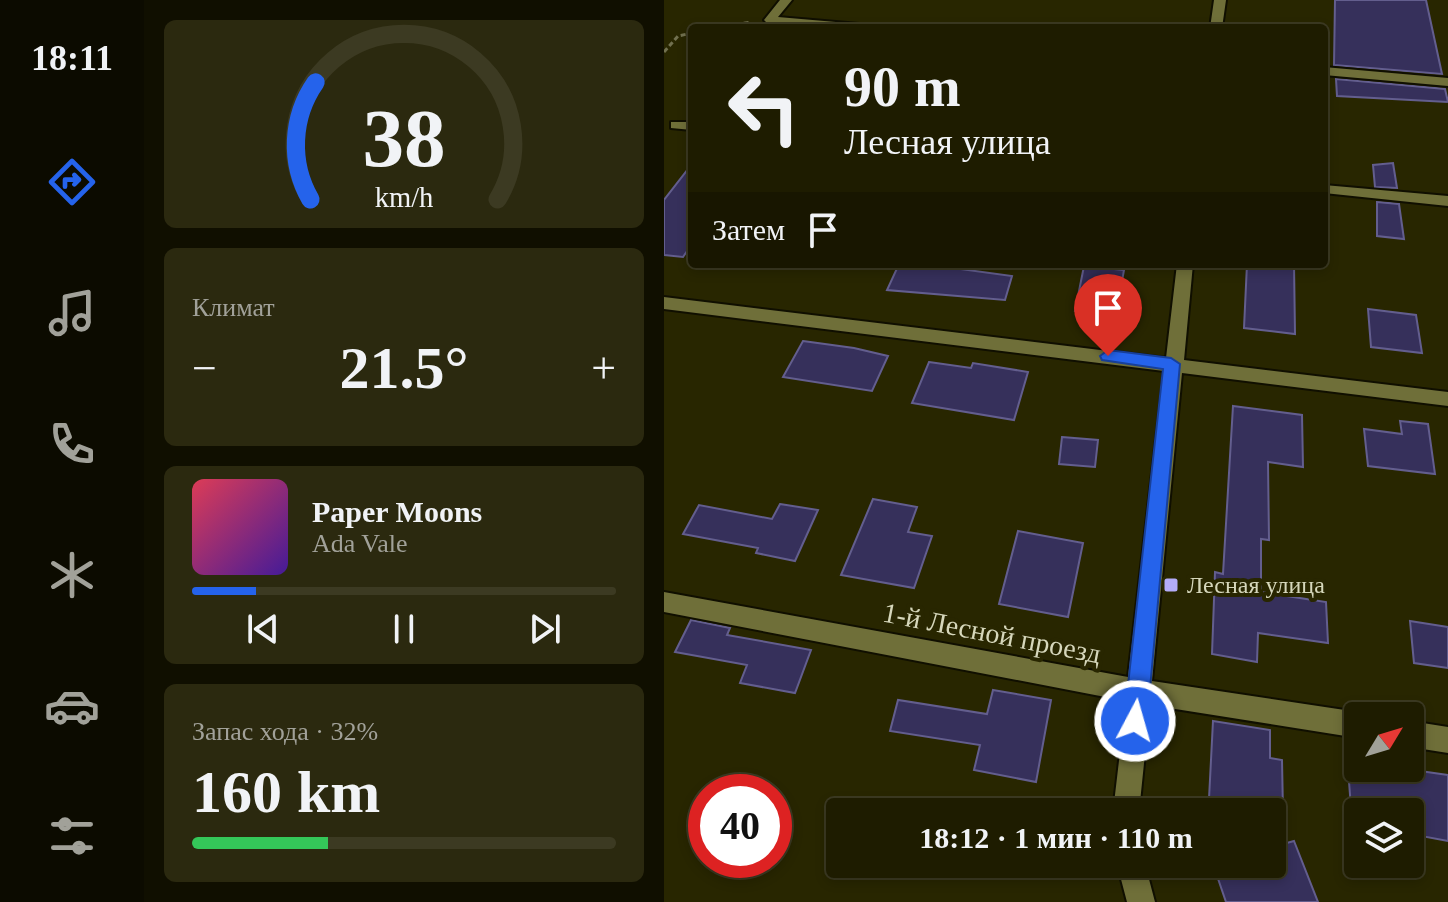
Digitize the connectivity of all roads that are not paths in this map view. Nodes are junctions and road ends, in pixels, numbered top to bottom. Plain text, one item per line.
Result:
1 (786, 0) edge
2 (1220, 0) edge
3 (814, 24) edge
4 (1217, 24) edge
5 (1328, 71) edge
6 (1448, 82) edge
7 (676, 125) dead end
8 (688, 126) edge
9 (1328, 189) edge
10 (1448, 201) edge
11 (1184, 268) edge
12 (664, 303) edge
13 (1171, 364) junction
14 (1448, 399) edge
15 (664, 602) edge
16 (1138, 691) junction
17 (1344, 723) edge
18 (1424, 736) edge
19 (1448, 740) edge
20 (1127, 798) edge
21 (1135, 878) edge
22 (1141, 902) edge

1 - 3 street
2 - 4 street
5 - 6 street
7 - 8 street
9 - 10 street
11 - 13 street
12 - 13 street
13 - 14 street
13 - 16 street
15 - 16 street, 1-й Лесной проезд
16 - 17 street, 1-й Лесной проезд
16 - 20 street
18 - 19 street
21 - 22 street

